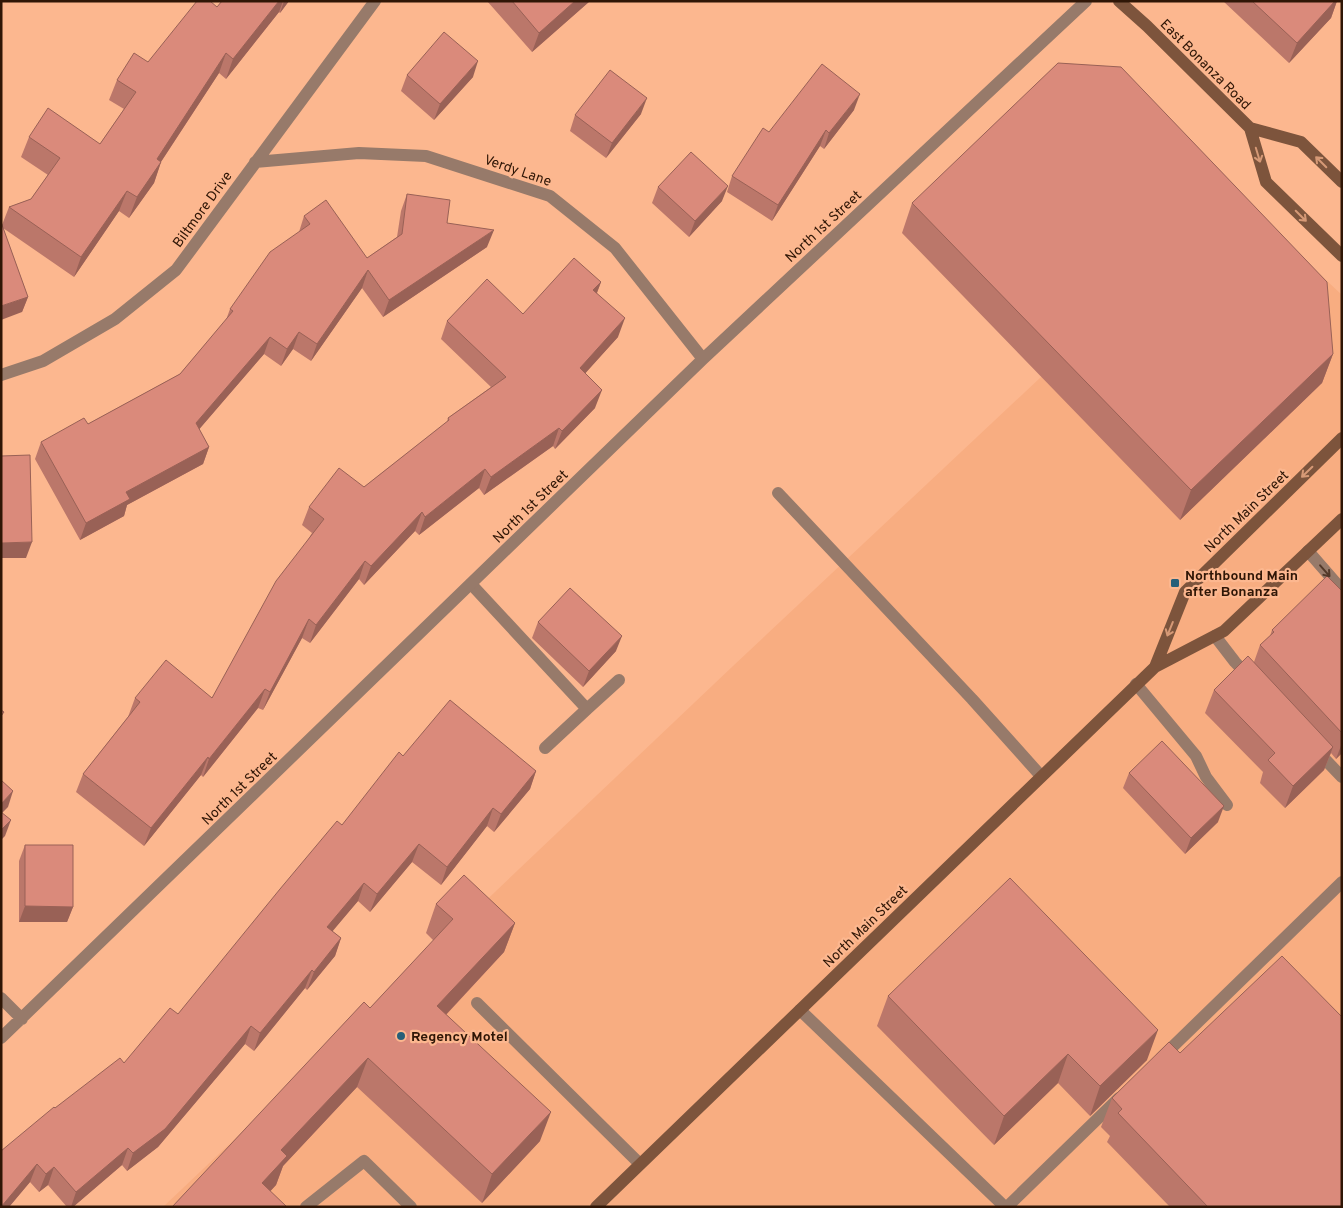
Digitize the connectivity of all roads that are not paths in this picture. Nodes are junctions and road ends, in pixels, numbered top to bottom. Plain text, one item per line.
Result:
1 (375, 1) edge
2 (1086, 1) edge
3 (1119, 1) edge
4 (1250, 128) junction
5 (255, 162) junction
6 (1342, 182) edge
7 (1342, 256) edge
8 (703, 359) junction
9 (1, 375) edge
10 (1342, 438) edge
11 (778, 493) dead end
12 (1342, 519) edge
13 (1308, 551) junction
14 (471, 584) junction
15 (1342, 590) edge
16 (1215, 636) junction
17 (1155, 666) junction
18 (620, 680) dead end
19 (1136, 684) junction
20 (1261, 690) edge
21 (587, 709) junction
22 (1308, 741) edge
23 (545, 748) dead end
24 (1042, 776) junction
25 (1342, 777) edge
26 (1227, 805) dead end
27 (1342, 882) edge
28 (1, 998) edge
29 (477, 1002) dead end
30 (800, 1010) junction
31 (22, 1019) junction
32 (1, 1038) edge
33 (1150, 1068) edge
34 (1128, 1089) edge
35 (640, 1164) junction
36 (306, 1207) edge
37 (412, 1207) edge
38 (596, 1207) edge
39 (1006, 1207) edge

1 - 5 street, Biltmore Drive
2 - 8 street, North 1st Street
3 - 4 main road, East Bonanza Road
6 -> 4 main road, East Bonanza Road
4 -> 7 main road, East Bonanza Road
5 - 8 street, Verdy Lane
5 - 9 street, Biltmore Drive
8 - 14 street, North 1st Street
10 -> 17 main road, North Main Street
11 - 24 street
12 - 13 main road, North Main Street
13 -> 15 street
13 - 16 main road, North Main Street
14 - 21 street
14 - 31 street, North 1st Street
16 - 17 main road, North Main Street
16 - 20 street
17 - 19 main road, North Main Street
18 - 21 street
19 - 24 main road, North Main Street
19 - 26 street
21 - 23 street
22 - 25 street
24 - 30 main road, North Main Street
27 - 33 street
28 - 31 street
29 - 35 street
30 - 35 main road, North Main Street
30 - 39 street
31 - 32 street, North 1st Street
34 - 39 street
35 - 38 main road, North Main Street
36 - 37 street

